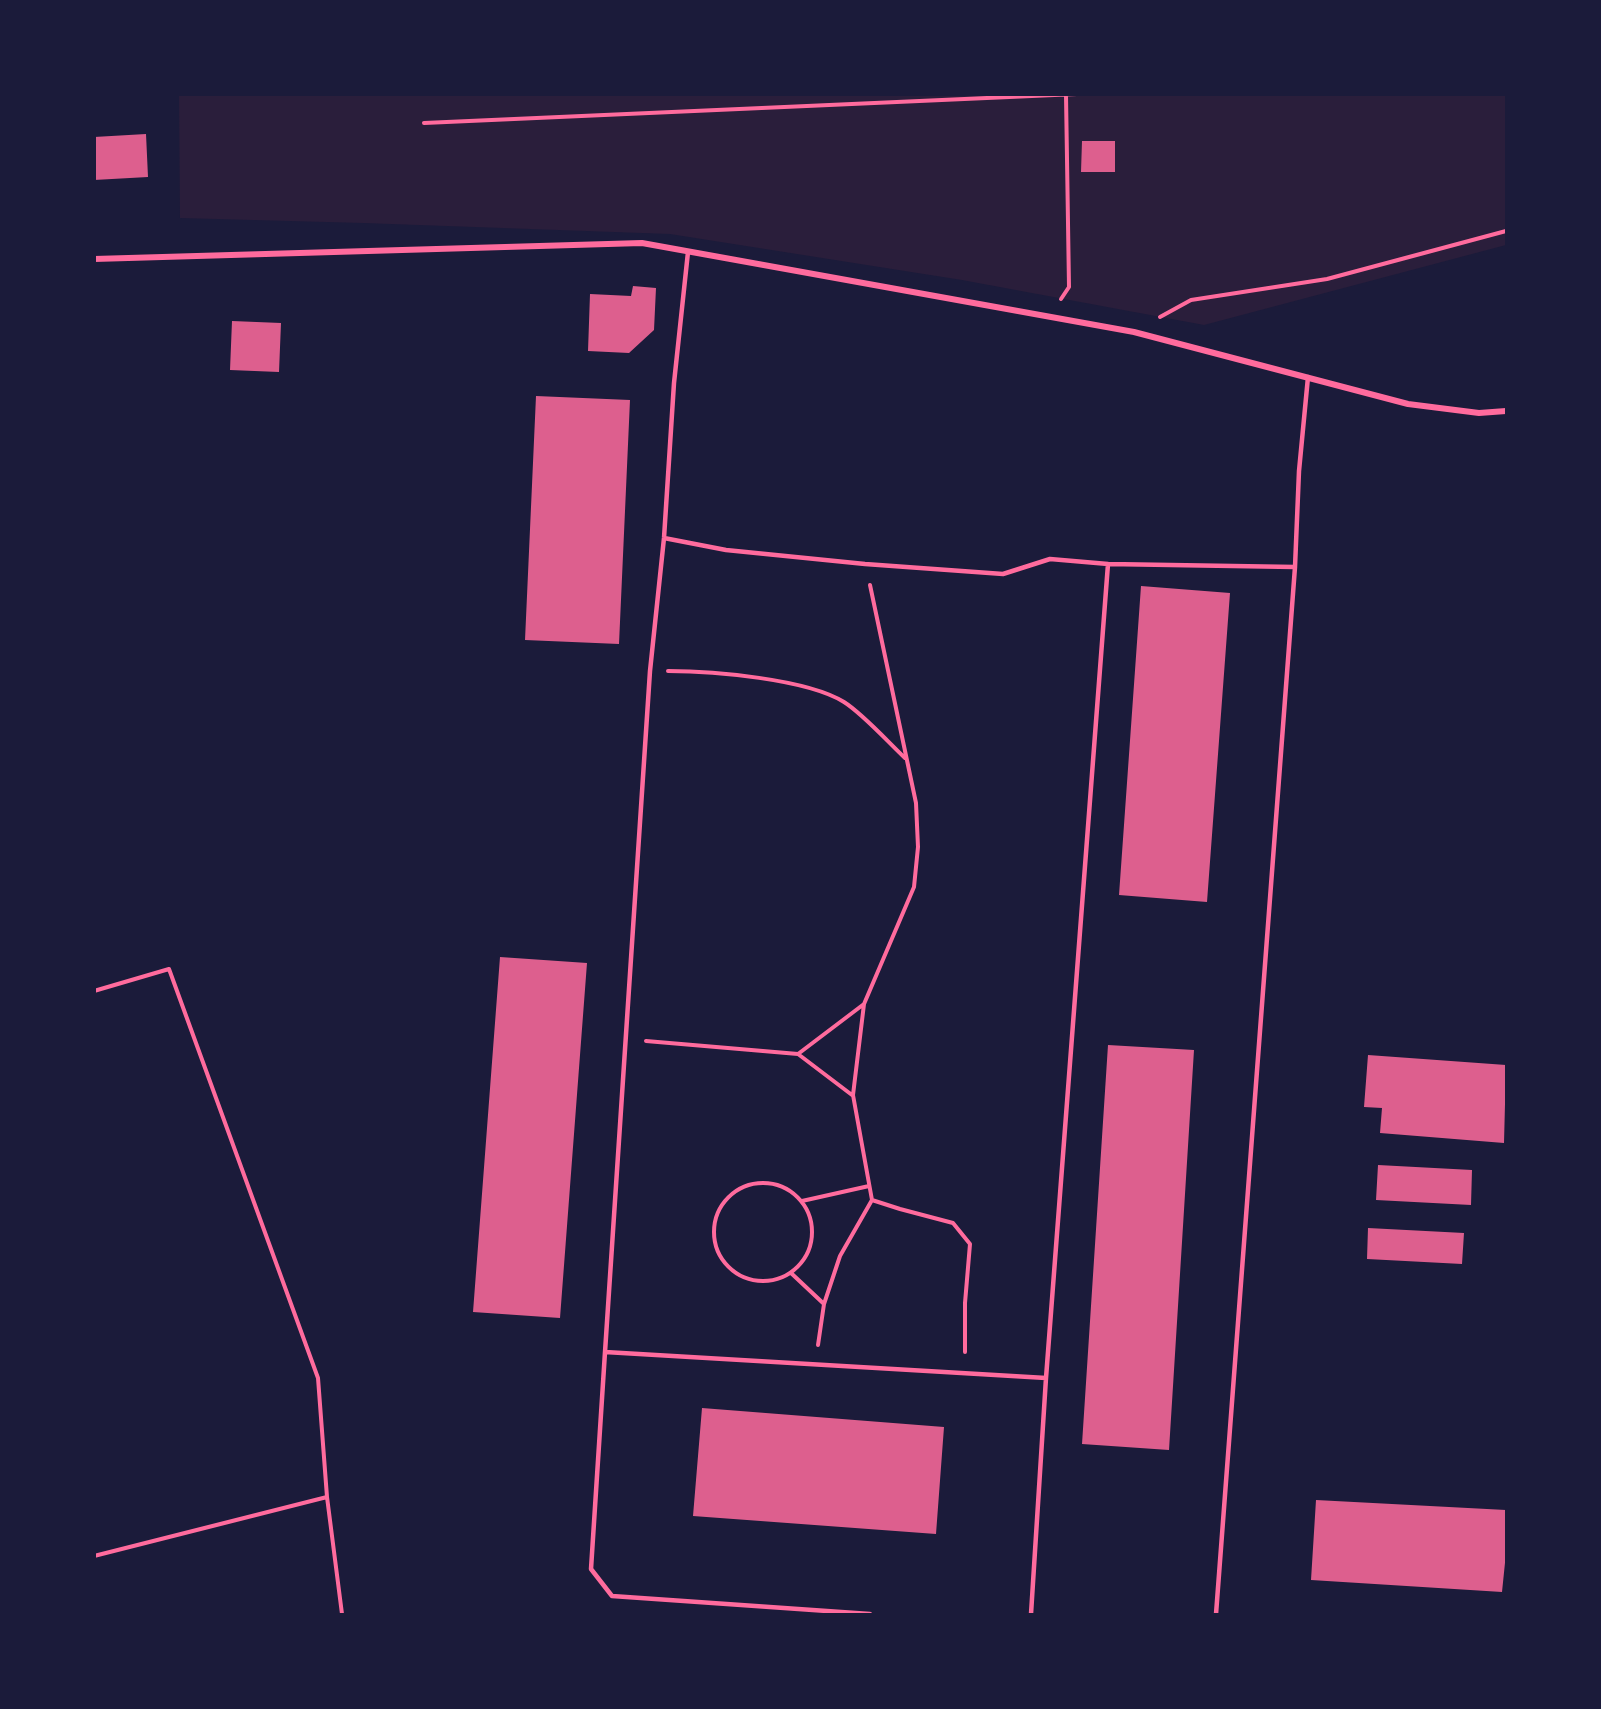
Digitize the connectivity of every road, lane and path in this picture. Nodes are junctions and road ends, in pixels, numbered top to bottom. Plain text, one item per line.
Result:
1 (1077, 94) edge
2 (1066, 95) edge
3 (424, 123) dead end
4 (1506, 231) edge
5 (688, 252) junction
6 (94, 259) edge
7 (1069, 286) dead end
8 (1134, 332) junction
9 (1308, 377) junction
10 (1506, 411) edge
11 (664, 538) junction
12 (866, 564) junction
13 (1108, 564) junction
14 (1295, 567) junction
15 (650, 670) junction
16 (906, 758) junction
17 (94, 991) edge
18 (864, 1004) junction
19 (626, 1039) junction
20 (798, 1054) junction
21 (853, 1095) junction
22 (869, 1186) junction
23 (872, 1200) junction
24 (802, 1201) junction
25 (791, 1273) junction
26 (824, 1304) junction
27 (605, 1352) junction
28 (815, 1364) junction
29 (965, 1373) junction
30 (1046, 1377) junction
31 (327, 1497) junction
32 (94, 1556) edge
33 (342, 1614) edge
34 (870, 1614) edge
35 (1031, 1614) edge
36 (1216, 1614) edge

1 - 2 path
2 - 3 path
2 - 7 path
4 - 8 path
5 - 6 street
5 - 8 street
5 - 11 lane
8 - 9 street
9 - 10 street
9 - 14 lane
11 - 12 lane
11 - 15 lane
12 - 13 lane
12 - 16 path
13 - 14 lane
13 - 30 lane
14 - 36 lane
15 - 16 path
15 - 19 lane
16 - 18 path
17 - 31 path
18 - 20 path
18 - 21 path
19 - 20 path
19 - 27 lane
20 - 21 path
21 - 22 path
22 - 23 path
22 - 24 path
23 - 26 path
23 - 29 path
24 - 25 path
24 - 25 path
25 - 26 path
26 - 28 path
27 - 28 lane
27 - 34 lane
28 - 29 lane
29 - 30 lane
30 - 35 lane
31 - 32 path
31 - 33 path

